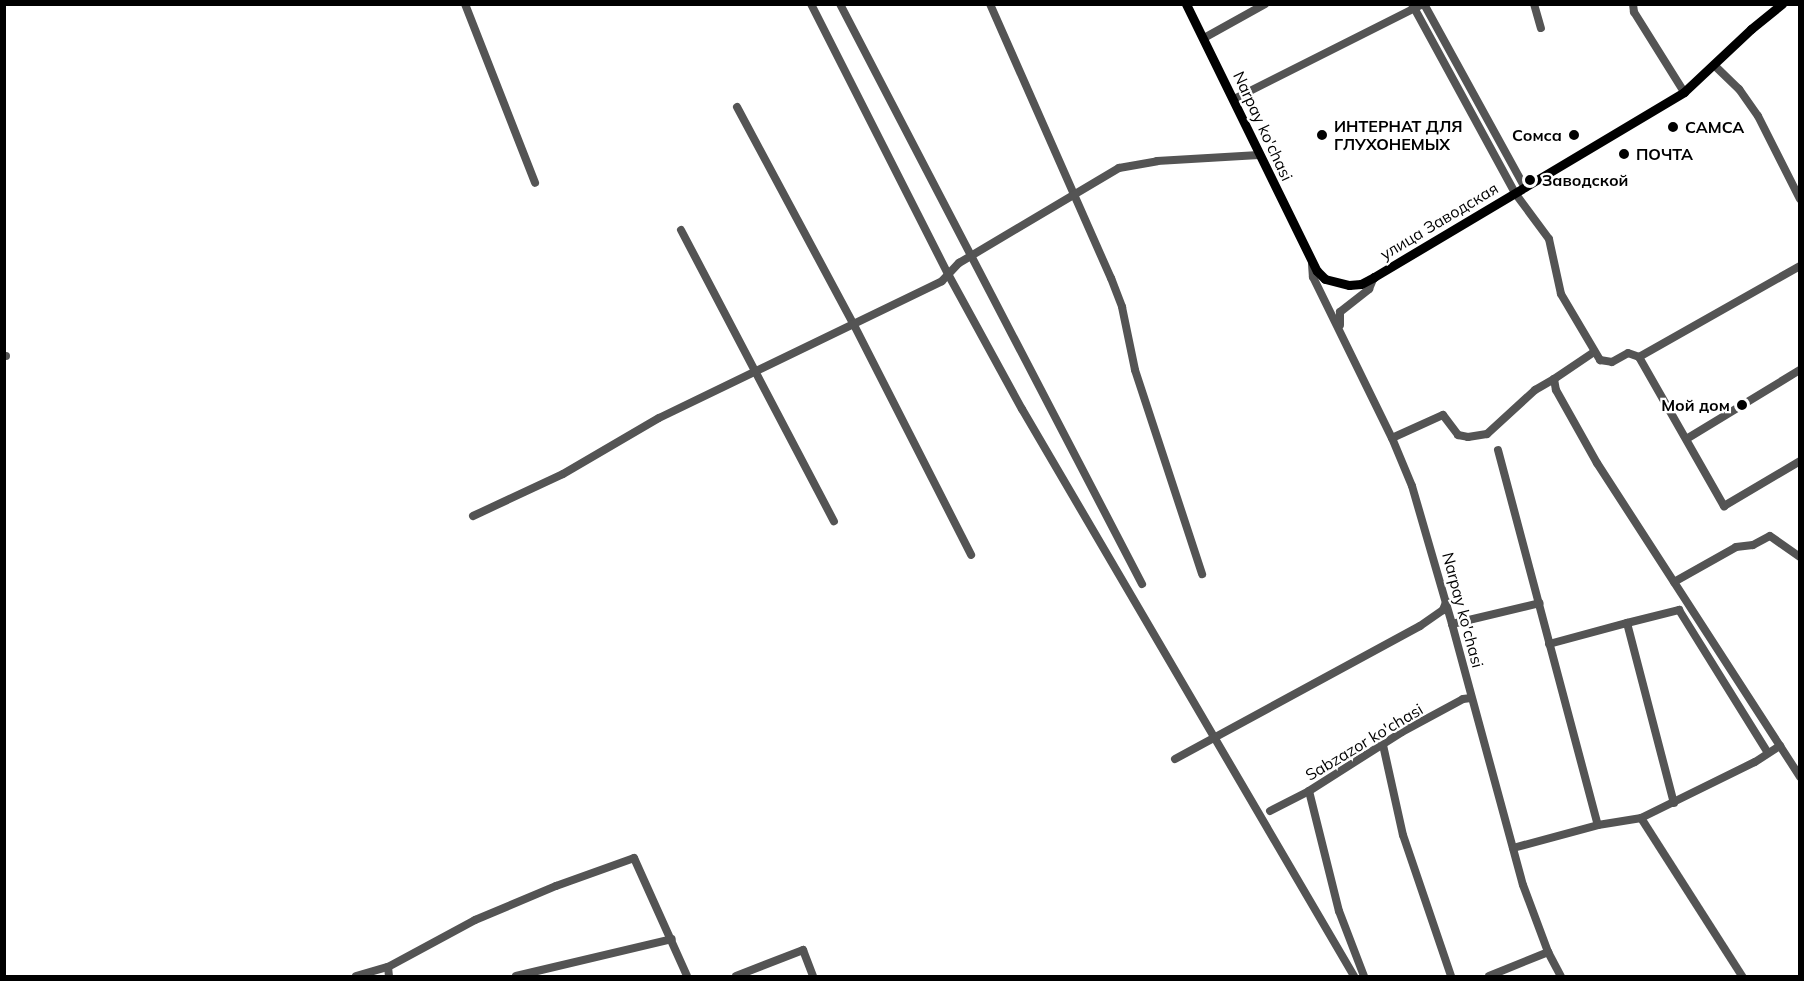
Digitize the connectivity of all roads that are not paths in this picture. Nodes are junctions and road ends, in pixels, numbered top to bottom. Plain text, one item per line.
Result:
1 (465, 4) edge
2 (811, 4) edge
3 (840, 4) edge
4 (990, 4) edge
5 (1186, 4) edge
6 (1265, 4) edge
7 (1424, 4) edge
8 (1534, 4) edge
9 (1633, 4) edge
10 (1782, 4) edge
11 (1413, 7) edge
12 (1541, 28) dead end
13 (1204, 38) junction
14 (1714, 65) junction
15 (1684, 92) junction
16 (1234, 99) junction
17 (737, 107) dead end
18 (1259, 155) junction
19 (534, 183) dead end
20 (1525, 188) junction
21 (1515, 193) junction
22 (1074, 195) junction
23 (1800, 199) edge
24 (681, 230) dead end
25 (972, 256) junction
26 (1311, 261) junction
27 (1800, 266) edge
28 (948, 274) junction
29 (1374, 277) junction
30 (1338, 284) joint
31 (854, 325) junction
32 (1342, 336) junction
33 (1594, 352) junction
34 (1639, 357) junction
35 (1800, 370) edge
36 (756, 372) junction
37 (1554, 379) junction
38 (1392, 438) junction
39 (1688, 438) junction
40 (1498, 450) dead end
41 (1800, 461) edge
42 (473, 516) dead end
43 (834, 520) dead end
44 (971, 555) dead end
45 (1800, 557) edge
46 (1202, 574) dead end
47 (1674, 582) junction
48 (1142, 584) dead end
49 (1446, 602) junction
50 (1540, 603) junction
51 (1627, 623) junction
52 (1452, 624) junction
53 (1549, 644) junction
54 (1471, 698) junction
55 (1212, 738) junction
56 (1383, 745) junction
57 (1780, 746) junction
58 (1768, 753) junction
59 (1175, 759) dead end
60 (1800, 777) edge
61 (1309, 790) junction
62 (1674, 803) junction
63 (1270, 811) dead end
64 (1641, 818) junction
65 (1598, 825) junction
66 (1513, 848) junction
67 (672, 939) junction
68 (1548, 952) junction
69 (388, 967) junction
70 (754, 973) edge
71 (356, 976) edge
72 (389, 976) edge
73 (516, 976) edge
74 (687, 976) edge
75 (735, 976) edge
76 (813, 976) edge
77 (1354, 976) edge
78 (1364, 976) edge
79 (1451, 976) edge
80 (1489, 976) edge
81 (1561, 976) edge
82 (1742, 976) edge

1 - 19 street
2 - 28 street
3 - 25 street
4 - 22 street
5 - 13 main road, Narpay ko'chasi
6 - 13 street
7 - 11 street
7 - 20 street
8 - 12 street
9 - 15 street
10 - 14 main road, улица Заводская
11 - 16 street
11 - 21 street
13 - 16 main road, Narpay ko'chasi
14 - 15 main road, улица Заводская
14 - 23 street
15 - 20 main road, улица Заводская
16 - 18 main road, Narpay ko'chasi
17 - 31 street
18 - 22 street
18 - 26 main road, Narpay ko'chasi
20 - 21 main road, улица Заводская
21 - 29 main road, улица Заводская
21 - 33 street
22 - 25 street
22 - 46 street
24 - 36 street
25 - 28 street
25 - 48 street
26 - 30 main road, Narpay ko'chasi
26 - 32 street, Narpay ko'chasi
27 - 34 street
28 - 31 street
28 - 55 street
29 - 30 main road, улица Заводская
29 - 32 street, улица Заводская
31 - 36 street
31 - 44 street
32 - 38 street, Narpay ko'chasi
33 - 34 street
33 - 37 street
34 - 39 street
35 - 39 street
36 - 42 street
36 - 43 street
37 - 38 street
37 - 47 street
38 - 49 street, Narpay ko'chasi
39 - 41 street
40 - 50 street
45 - 47 street
47 - 57 street
49 - 52 street, Narpay ko'chasi
49 - 55 street
50 - 52 street
50 - 53 street
51 - 53 street
51 - 58 street
51 - 62 street
52 - 54 street, Narpay ko'chasi
53 - 65 street
54 - 56 street, Sabzazor ko'chasi
54 - 66 street, Narpay ko'chasi
55 - 59 street
55 - 77 street
56 - 61 street, Sabzazor ko'chasi
56 - 79 street
57 - 58 street
57 - 60 street
58 - 62 street
61 - 63 street, Sabzazor ko'chasi
61 - 78 street
62 - 64 street
64 - 65 street
64 - 82 street
65 - 66 street
66 - 68 street, Narpay ko'chasi
67 - 69 street
67 - 73 street
67 - 74 street
68 - 80 street
68 - 81 street, Narpay ko'chasi
69 - 71 street
69 - 72 street
70 - 75 street
70 - 76 street

